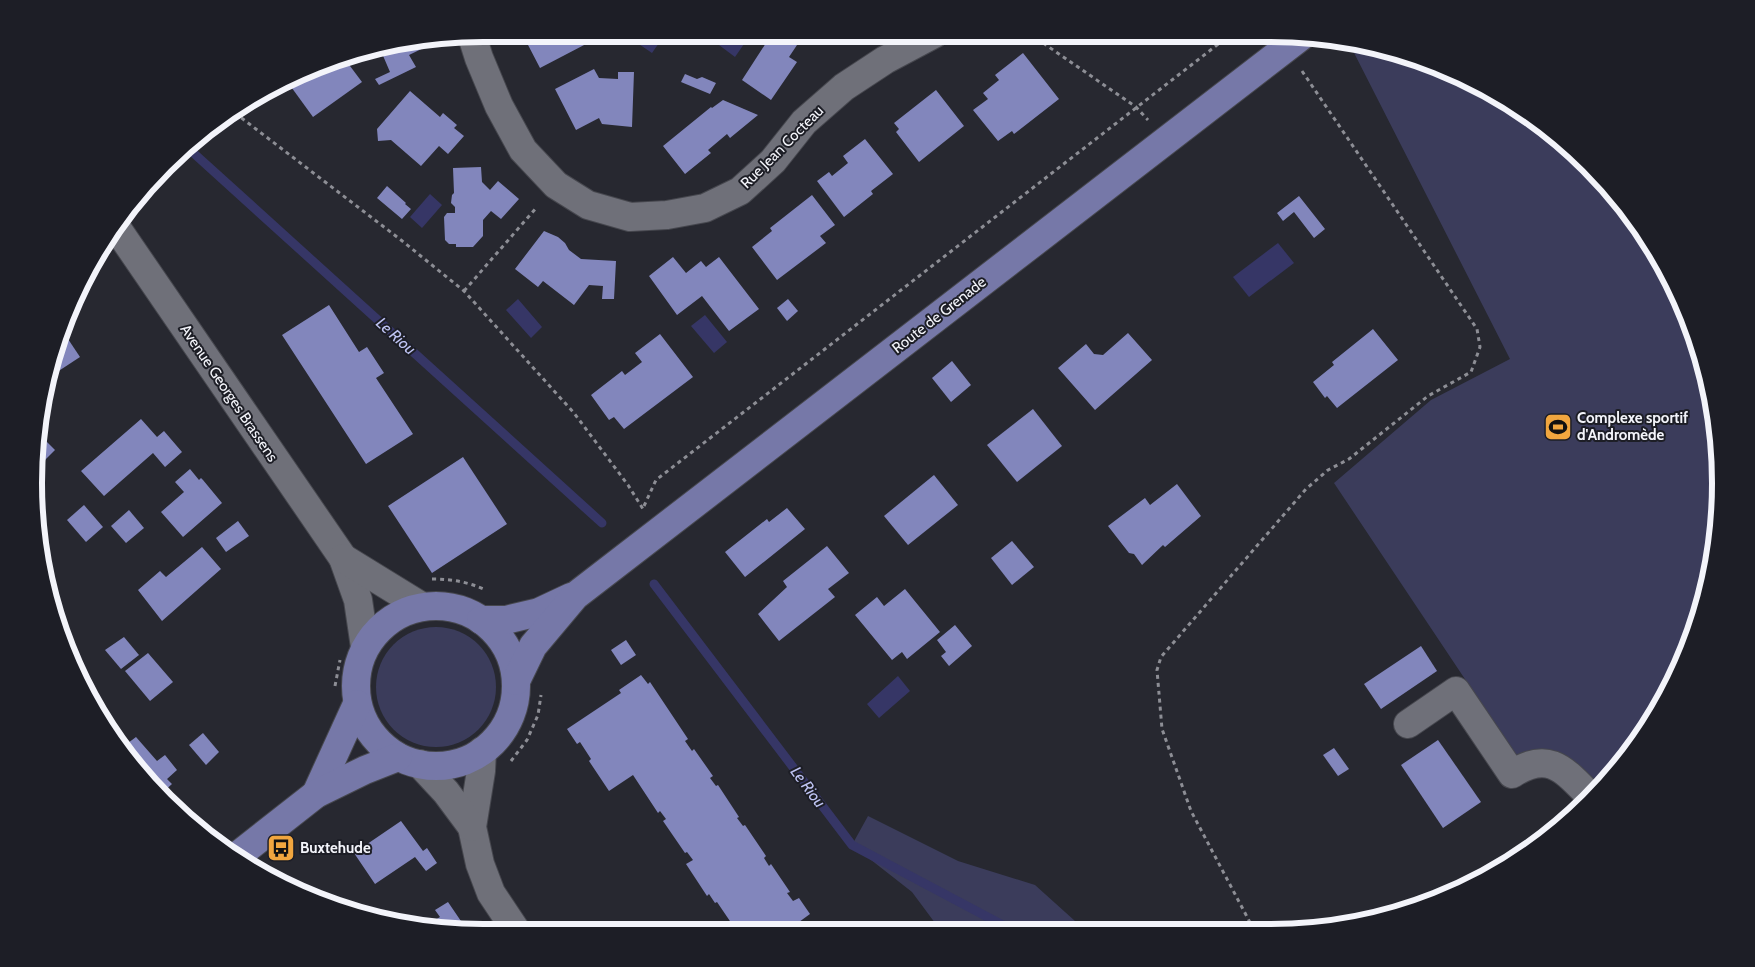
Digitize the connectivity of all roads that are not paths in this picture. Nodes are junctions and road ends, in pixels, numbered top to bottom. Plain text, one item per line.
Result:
1 (474, 42) edge
2 (919, 42) edge
3 (1293, 43) edge
4 (120, 233) edge
5 (343, 558) junction
6 (575, 596) junction
7 (421, 606) junction
8 (482, 620) junction
9 (353, 649) junction
10 (516, 681) junction
11 (345, 700) junction
12 (1408, 724) dead end
13 (482, 751) junction
14 (409, 761) junction
15 (1586, 792) edge
16 (316, 794) junction
17 (472, 827) junction
18 (242, 852) edge
19 (512, 924) edge

1 - 2 street, Rue Jean Cocteau
3 - 6 main road, Route de Grenade
4 - 5 street, Avenue Georges Brassens
5 - 7 street, Avenue Georges Brassens
5 - 9 street, Avenue Georges Brassens
6 - 8 main road
6 - 10 main road
7 - 8 main road
7 - 9 main road
8 - 10 main road
9 - 11 main road
10 - 13 main road
11 - 14 main road
11 - 16 main road
12 - 15 street
13 - 14 main road
13 - 17 street
14 - 16 main road
14 - 17 street
16 - 18 main road
17 - 19 street

